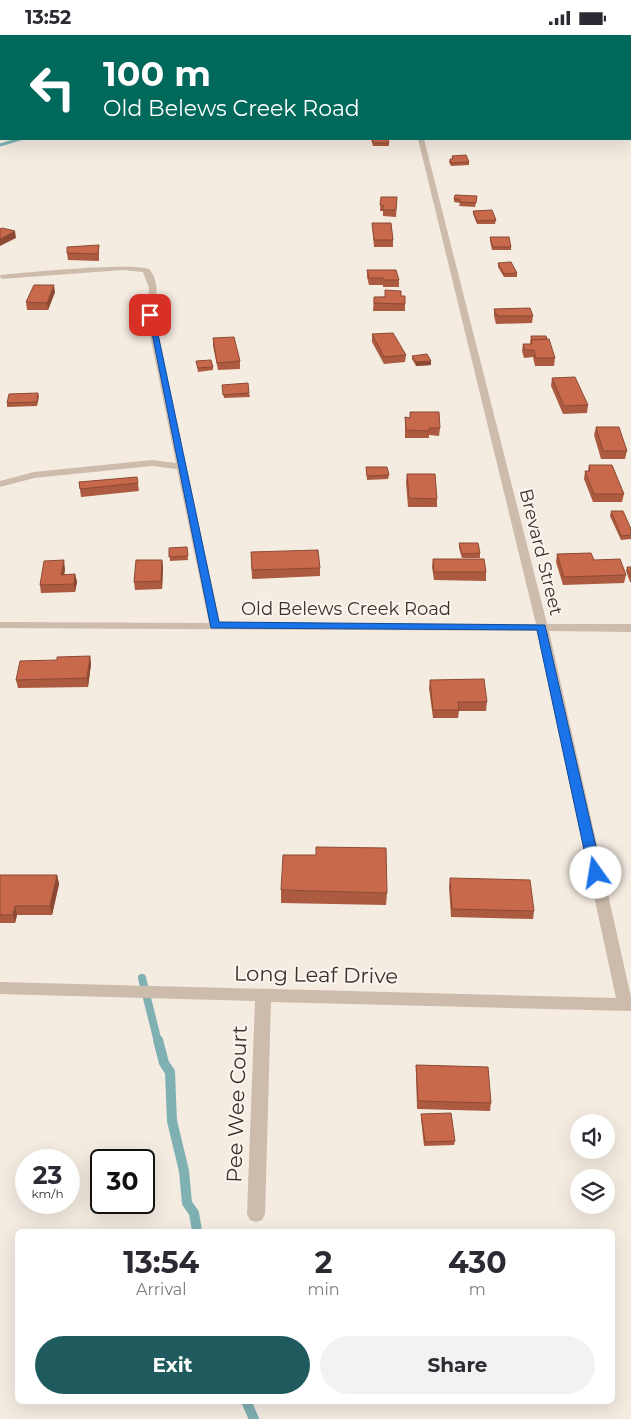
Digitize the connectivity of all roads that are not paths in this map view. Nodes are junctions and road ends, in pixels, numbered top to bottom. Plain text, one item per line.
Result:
1 (422, 140) edge
2 (1, 277) dead end
3 (182, 467) junction
4 (0, 483) edge
5 (0, 625) edge
6 (215, 626) junction
7 (542, 627) junction
8 (631, 628) edge
9 (0, 988) edge
10 (262, 995) junction
11 (628, 1005) edge
12 (256, 1214) dead end

1 - 7 street, Brevard Street
2 - 3 street
3 - 4 street
3 - 6 street
5 - 6 street, Old Belews Creek Road
6 - 7 street, Old Belews Creek Road
7 - 8 street, Old Belews Creek Road
7 - 11 street, Brevard Street
9 - 10 street, Long Leaf Drive
10 - 11 street, Long Leaf Drive
10 - 12 street, Pee Wee Court

